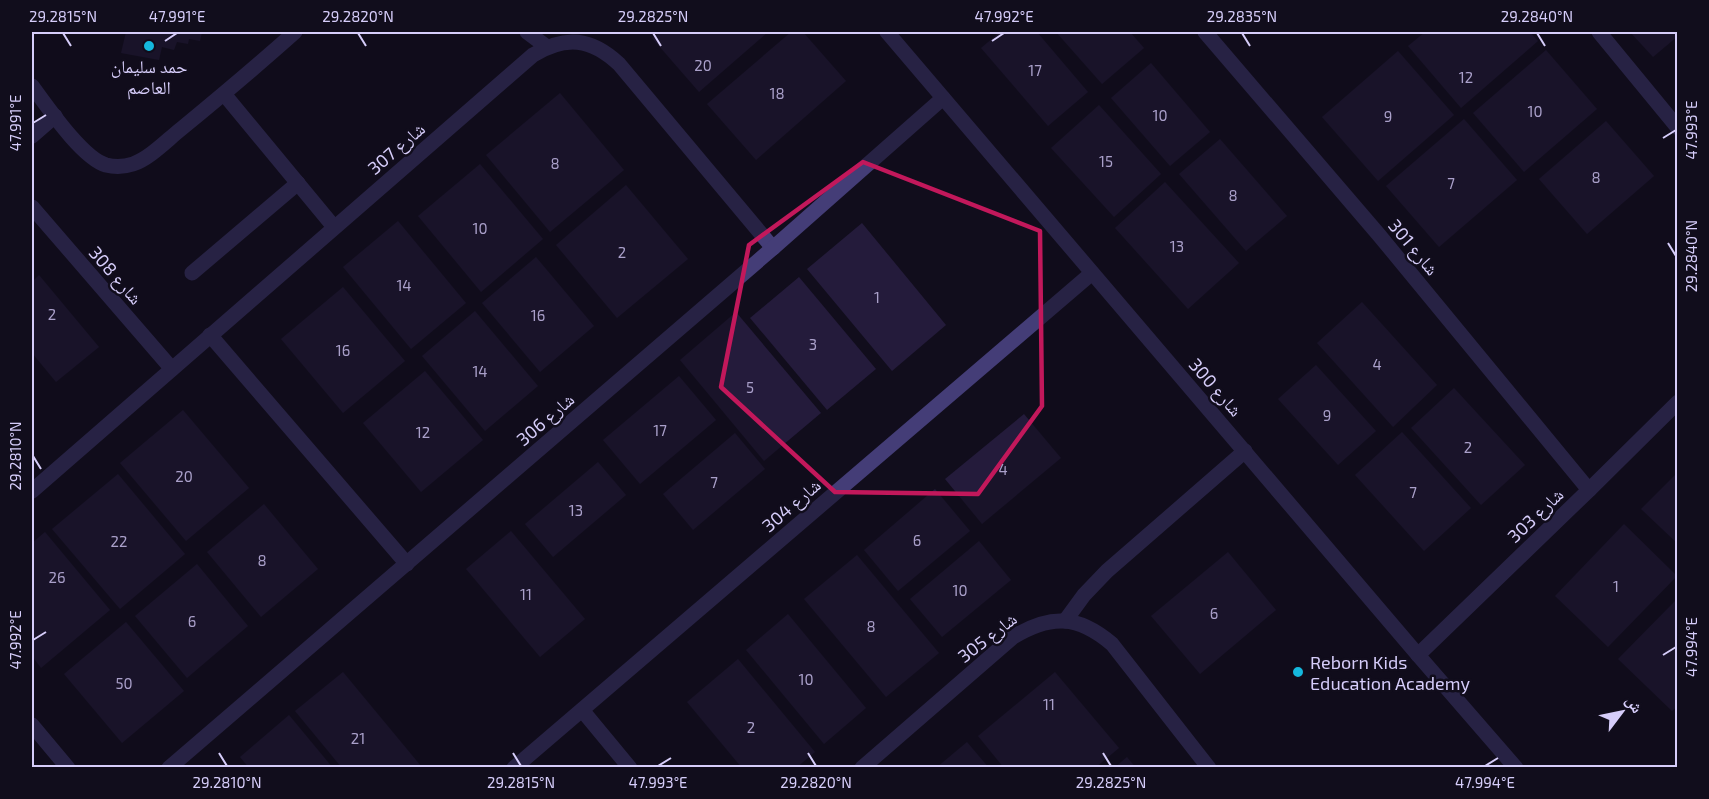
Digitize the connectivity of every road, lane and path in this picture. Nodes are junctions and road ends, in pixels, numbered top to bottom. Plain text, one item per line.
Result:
1 (295, 32) edge
2 (527, 32) edge
3 (887, 32) edge
4 (1204, 32) edge
5 (1599, 32) edge
6 (547, 46) junction
7 (32, 86) edge
8 (224, 94) junction
9 (943, 98) junction
10 (55, 116) junction
11 (1677, 128) edge
12 (32, 136) edge
13 (298, 183) junction
14 (32, 207) edge
15 (334, 227) junction
16 (773, 248) junction
17 (192, 273) dead end
18 (1092, 273) junction
19 (210, 335) junction
20 (172, 369) junction
21 (1677, 402) edge
22 (1245, 451) junction
23 (1589, 490) junction
24 (32, 491) edge
25 (407, 564) junction
26 (1065, 621) junction
27 (1418, 655) junction
28 (582, 710) junction
29 (32, 725) edge
30 (68, 768) edge
31 (169, 768) edge
32 (514, 768) edge
33 (630, 768) edge
34 (862, 768) edge
35 (1209, 768) edge
36 (1516, 768) edge

1 - 8 street
2 - 6 street
3 - 9 street, شارع 300
4 - 23 street, شارع 301
5 - 11 street
6 - 15 street, شارع 307
6 - 16 street, شارع 307
7 - 10 street
8 - 10 street
8 - 13 street
9 - 16 street, شارع 306
9 - 18 street, شارع 300
10 - 12 street
13 - 15 street
13 - 17 street
14 - 20 street, شارع 308
15 - 19 street, شارع 307
16 - 25 street, شارع 306
18 - 22 street, شارع 300
18 - 28 street, شارع 304
19 - 20 street, شارع 307
19 - 25 street
20 - 24 street, شارع 307
21 - 23 street, شارع 303
22 - 26 street
22 - 27 street, شارع 300
23 - 27 street, شارع 303
25 - 31 street, شارع 306
26 - 34 street, شارع 305
26 - 35 street, شارع 305
27 - 36 street, شارع 300
28 - 32 street, شارع 304
28 - 33 street
29 - 30 street

